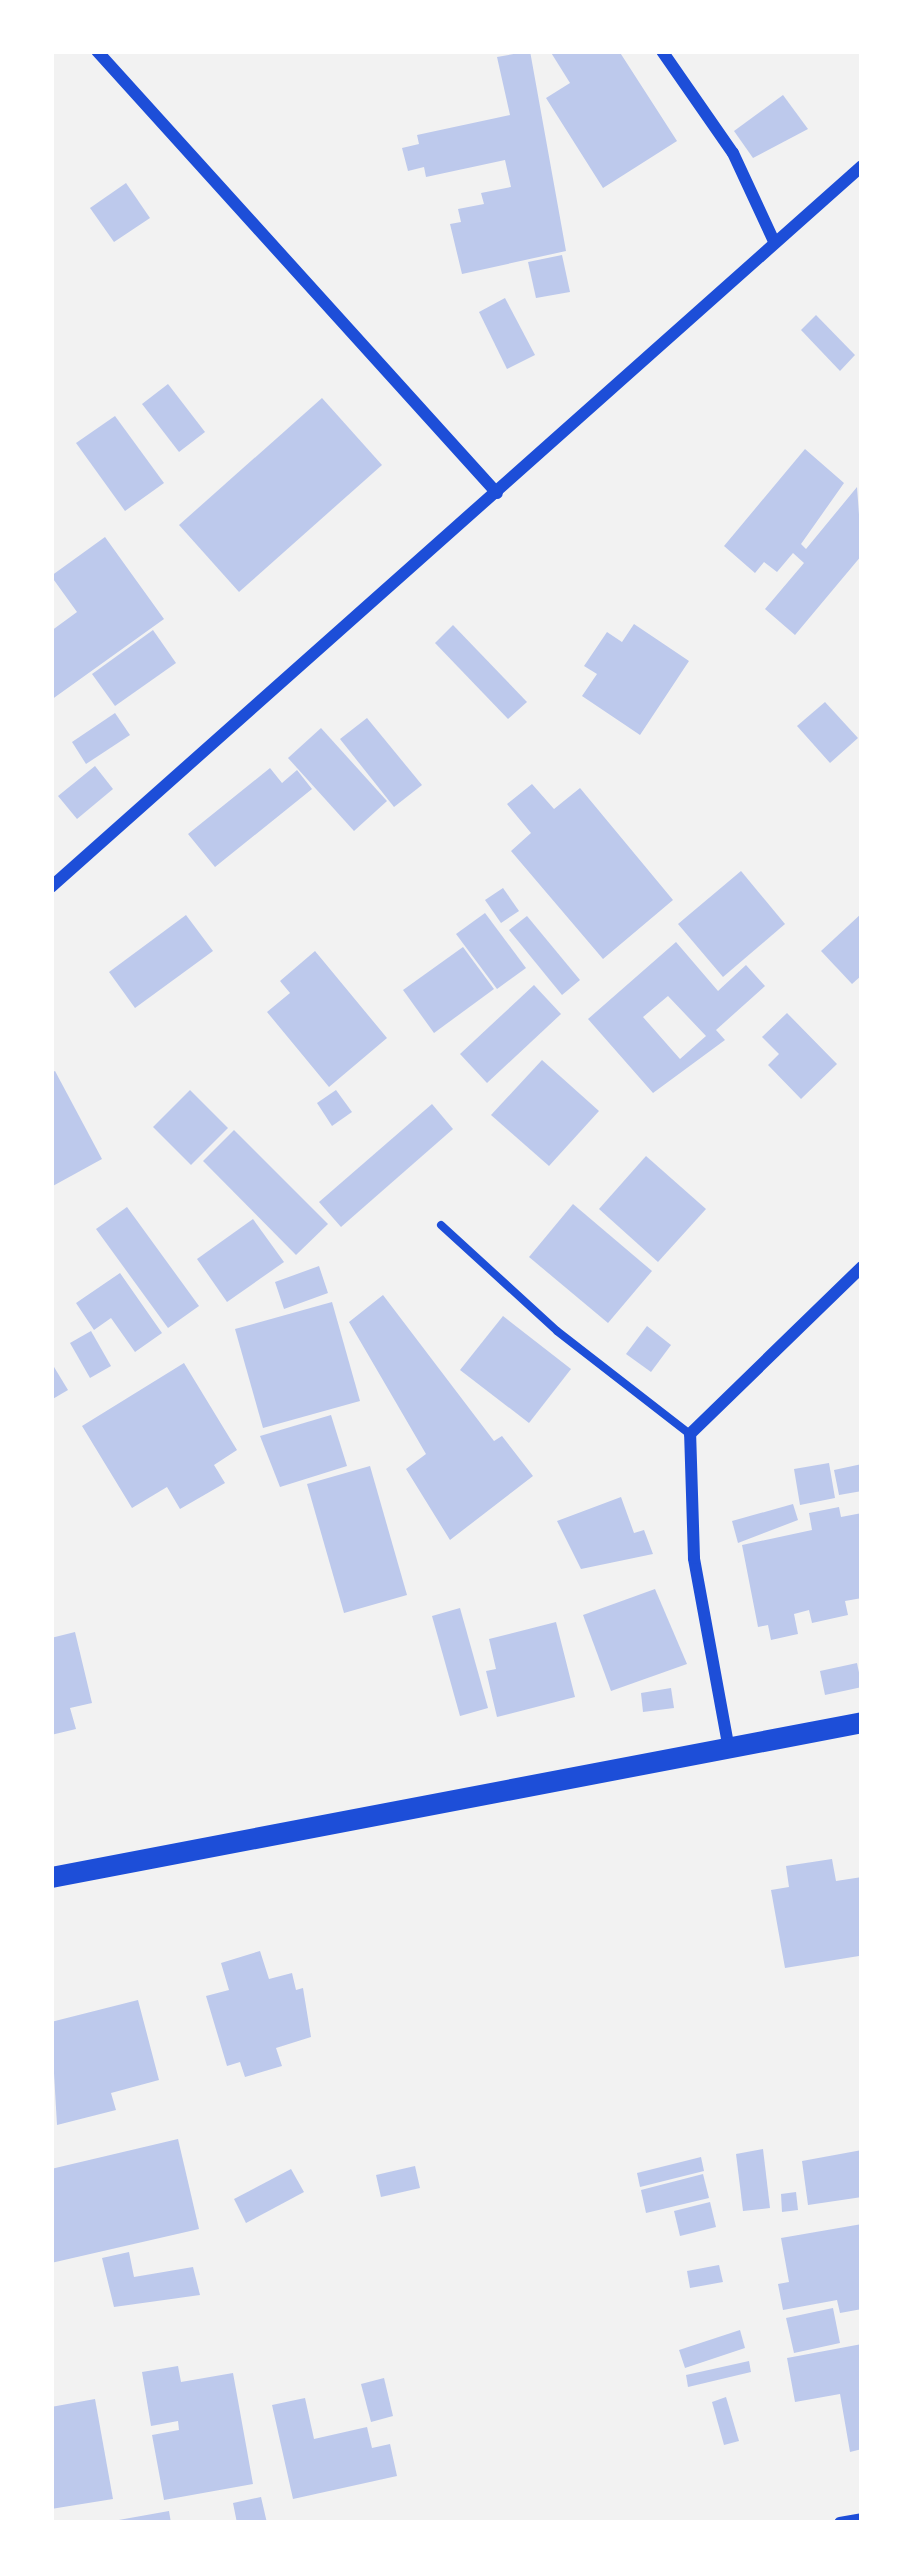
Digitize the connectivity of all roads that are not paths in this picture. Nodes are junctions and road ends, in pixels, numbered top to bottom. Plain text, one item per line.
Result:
1 (97, 51) edge
2 (662, 51) edge
3 (862, 166) edge
4 (773, 239) junction
5 (497, 493) junction
6 (51, 886) edge
7 (441, 1225) dead end
8 (862, 1268) edge
9 (690, 1434) junction
10 (862, 1722) edge
11 (728, 1744) junction
12 (51, 1876) edge
13 (862, 2519) edge
14 (840, 2523) edge

1 - 5 street
2 - 4 street
3 - 4 street
4 - 5 street
5 - 6 street
7 - 9 lane
8 - 9 street
9 - 11 street
10 - 11 street
11 - 12 street
13 - 14 street

